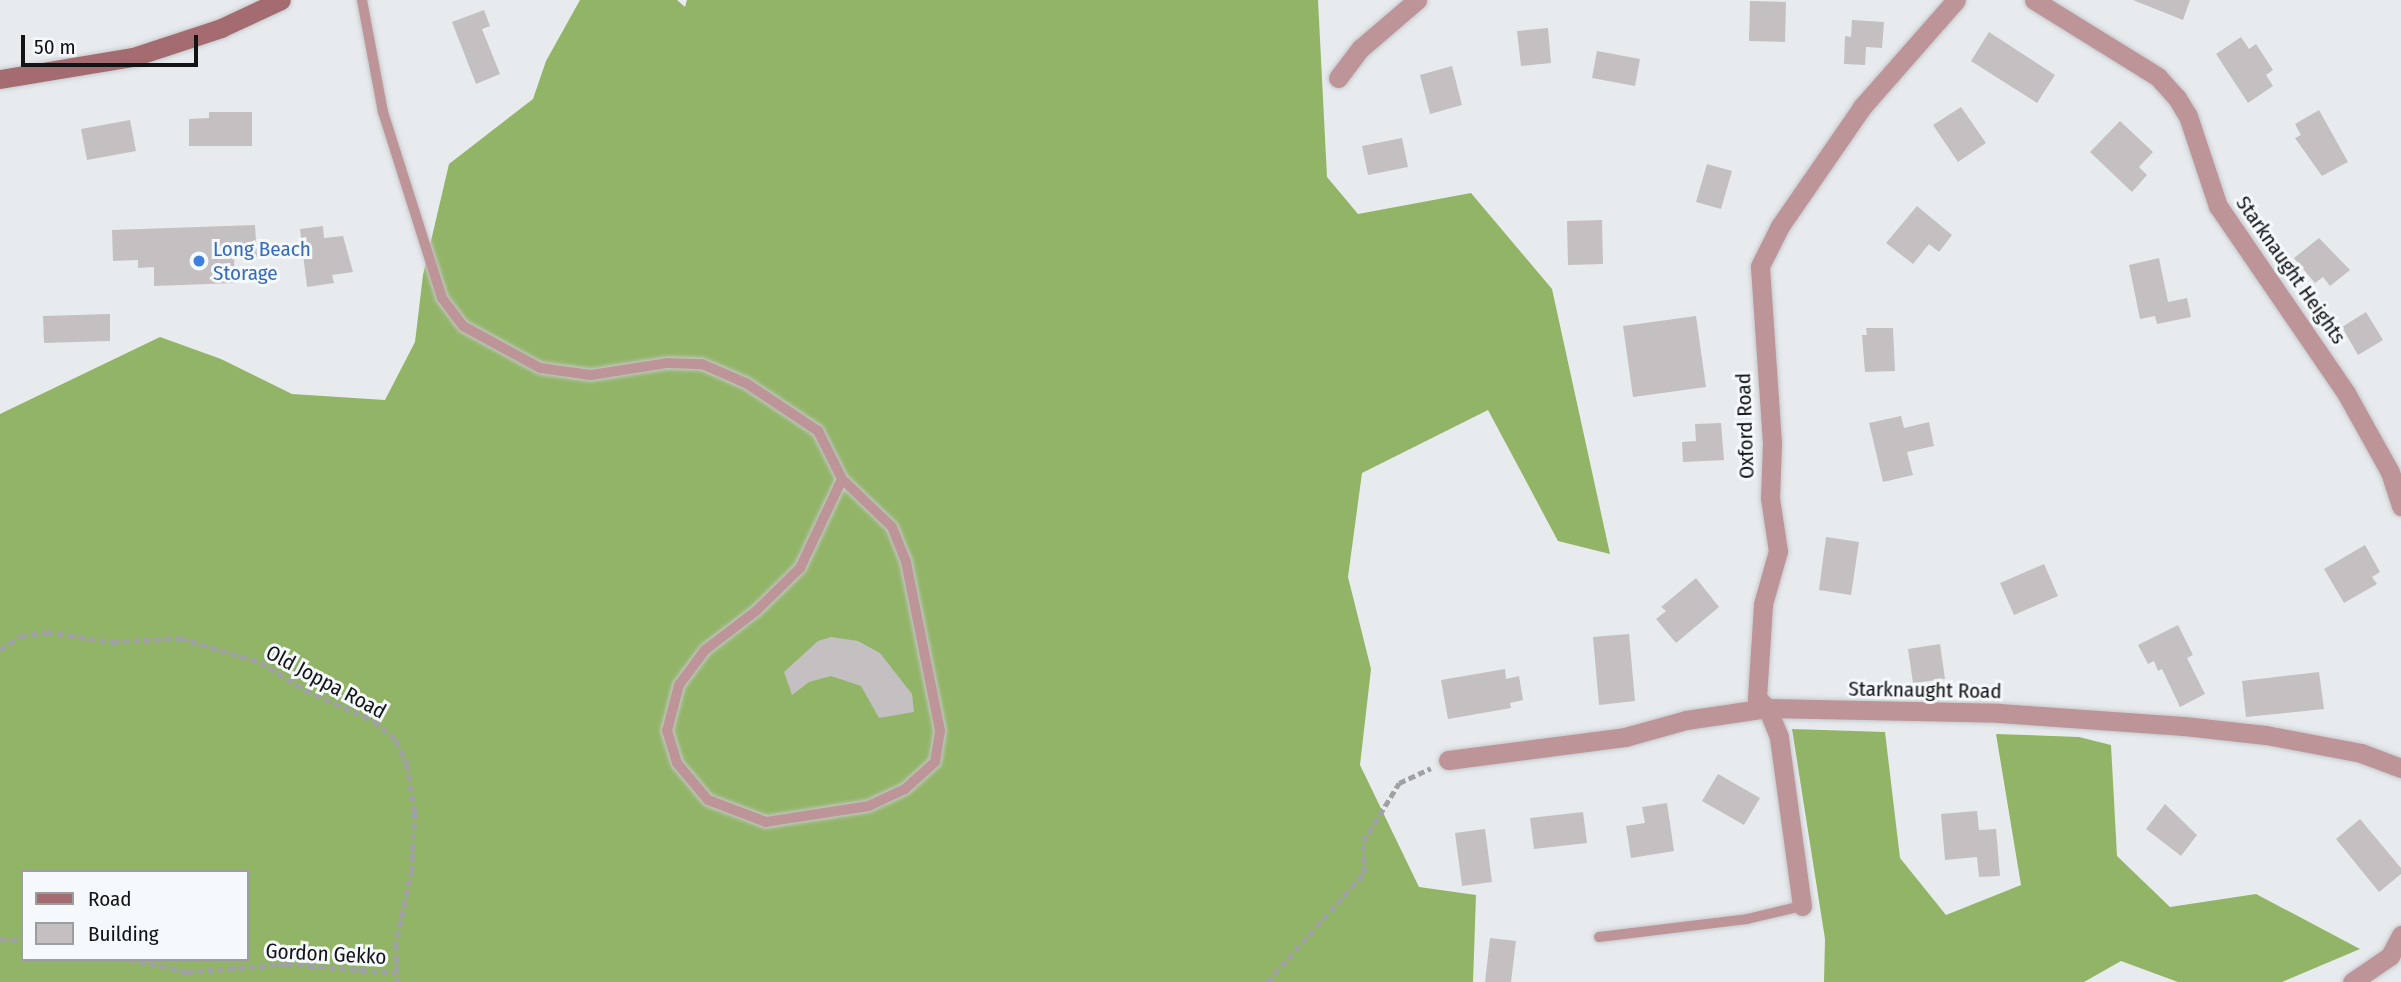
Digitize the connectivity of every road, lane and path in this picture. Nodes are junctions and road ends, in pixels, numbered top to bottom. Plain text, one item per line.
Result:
1 (281, 0) edge
2 (362, 0) edge
3 (1416, 0) edge
4 (1956, 0) edge
5 (2034, 0) edge
6 (1338, 78) dead end
7 (0, 79) edge
8 (842, 479) junction
9 (2401, 506) edge
10 (0, 650) edge
11 (1767, 708) junction
12 (1448, 760) joint
13 (2401, 768) edge
14 (1802, 906) joint
15 (2401, 935) edge
16 (1600, 937) dead end
17 (0, 939) edge
18 (21, 940) edge
19 (139, 961) edge
20 (397, 973) junction
21 (398, 982) edge
22 (1267, 982) edge
23 (2352, 982) edge

1 - 7 main road
2 - 8 lane
3 - 6 street
4 - 11 street, Oxford Road
5 - 9 street, Starknaught Heights
8 - 8 lane
10 - 20 path, Old Joppa Road
11 - 12 street, Starknaught Road
11 - 13 street, Starknaught Road
11 - 14 street, Oxford Road
12 - 22 path
14 - 16 lane
15 - 23 street
17 - 18 path
19 - 20 path, Gordon Gekko
20 - 21 path, Old Joppa Road

